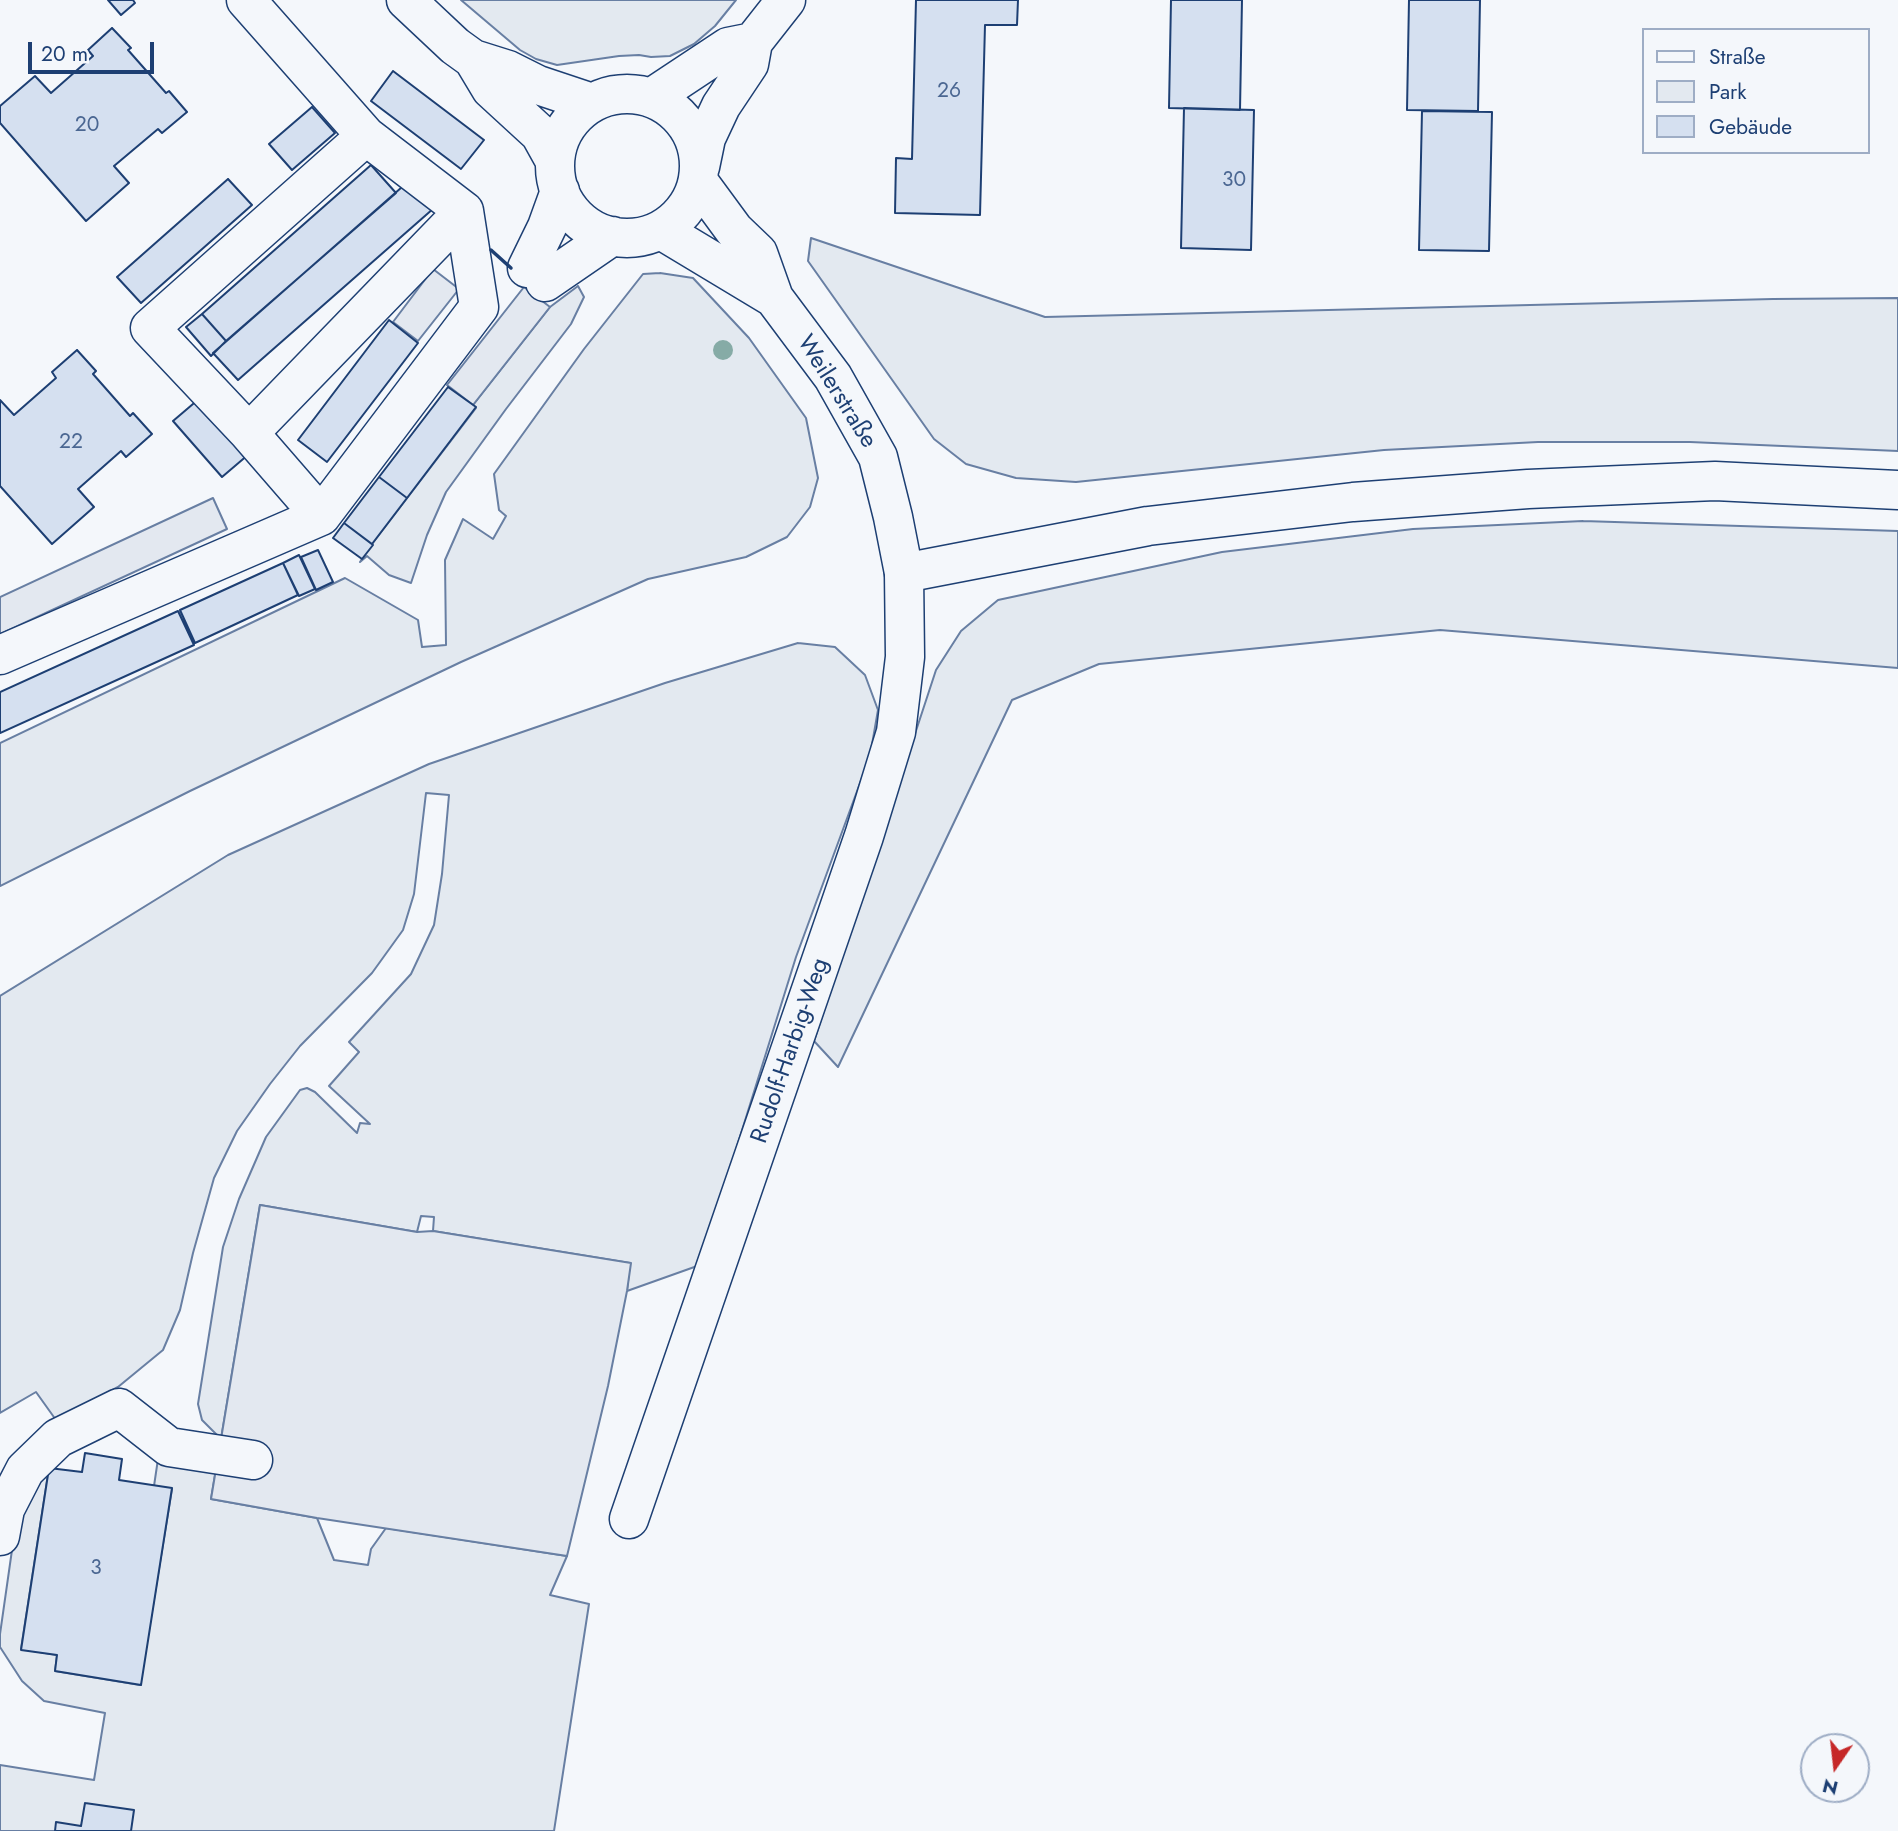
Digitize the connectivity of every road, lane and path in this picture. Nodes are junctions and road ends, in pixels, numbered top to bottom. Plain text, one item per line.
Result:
1 (246, 0) edge
2 (406, 0) edge
3 (786, 0) edge
4 (753, 42) junction
5 (473, 59) junction
6 (651, 98) junction
7 (592, 103) junction
8 (366, 135) junction
9 (699, 174) junction
10 (557, 176) junction
11 (464, 211) junction
12 (661, 230) junction
13 (612, 236) junction
14 (774, 298) junction
15 (249, 433) junction
16 (1898, 490) edge
17 (321, 516) junction
18 (904, 573) junction
19 (0, 655) edge
20 (253, 1460) dead end
21 (629, 1519) dead end
22 (0, 1535) edge

1 - 8 street
2 - 5 street
3 - 4 street
4 - 6 street
4 - 9 street
5 - 7 street
5 - 10 street
6 - 7 street
6 - 9 street
7 - 10 street
8 - 11 street
8 - 15 street
9 - 12 street
9 - 14 street, Weilerstraße
10 - 13 street
10 - 13 street
11 - 15 street
11 - 17 street
12 - 13 street
12 - 14 street, Weilerstraße
14 - 18 street, Weilerstraße
15 - 17 street
16 - 18 street
17 - 19 street
18 - 21 street, Rudolf-Harbig-Weg
20 - 22 street

